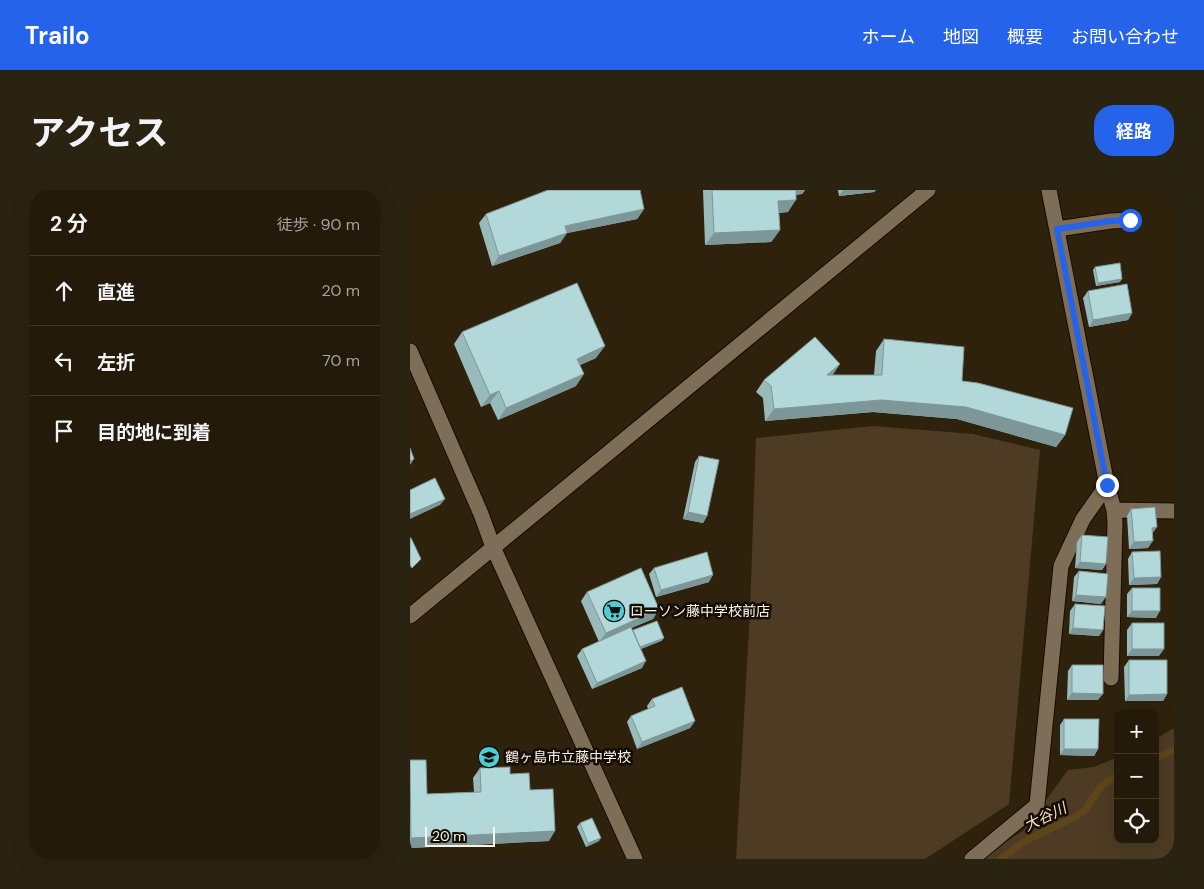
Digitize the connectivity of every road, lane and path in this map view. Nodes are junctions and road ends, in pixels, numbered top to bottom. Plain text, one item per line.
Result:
1 (928, 190) edge
2 (1050, 190) edge
3 (1130, 220) dead end
4 (1057, 229) junction
5 (410, 351) edge
6 (1107, 485) junction
7 (1114, 510) junction
8 (1174, 511) edge
9 (493, 547) junction
10 (410, 616) edge
11 (1111, 678) dead end
12 (636, 859) edge
13 (972, 859) edge

1 - 9 street
2 - 4 street
3 - 4 street
4 - 6 street
5 - 9 street
6 - 7 street
6 - 13 street
7 - 8 street
7 - 11 street
9 - 10 street
9 - 12 street

